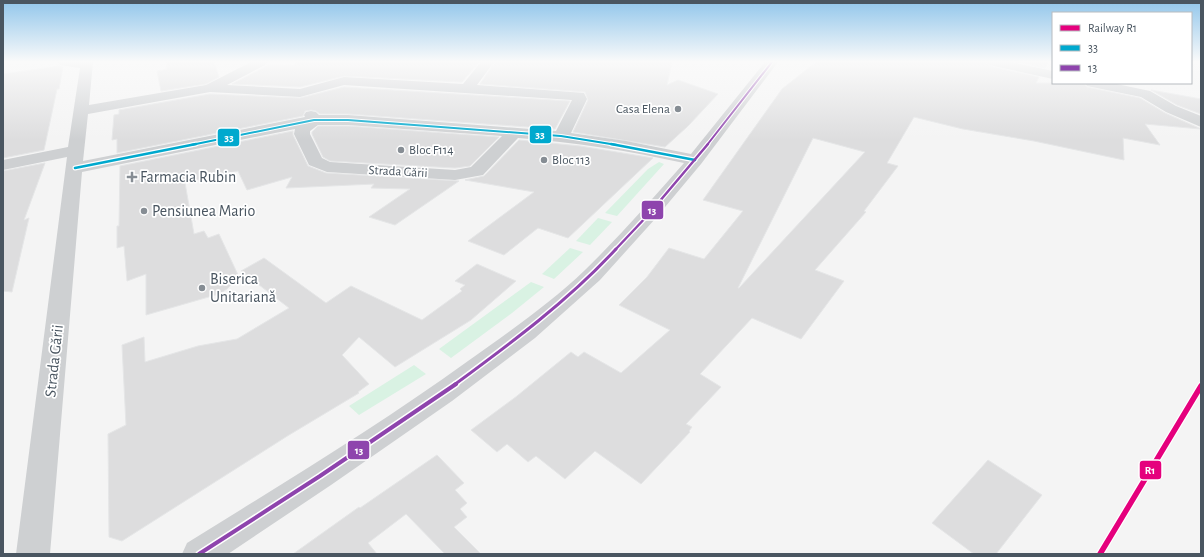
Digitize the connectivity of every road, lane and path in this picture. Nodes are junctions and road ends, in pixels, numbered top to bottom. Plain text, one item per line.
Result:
1 (83, 88) edge
2 (210, 88) joint
3 (318, 88) edge
4 (480, 88) edge
5 (752, 88) edge
6 (1116, 88) edge
7 (300, 93) junction
8 (81, 111) junction
9 (314, 120) junction
10 (1201, 122) edge
11 (515, 132) junction
12 (561, 136) junction
13 (75, 159) junction
14 (695, 160) junction
15 (3, 165) edge
16 (34, 554) edge
17 (198, 554) edge

1 - 8 street, Strada Gării
2 - 7 street
2 - 8 street
3 - 7 street
4 - 12 street
5 - 14 street
6 - 10 street
7 - 9 street
8 - 13 street, Strada Gării
9 - 11 street
9 - 11 street, Strada Gării
9 - 13 street
11 - 12 street
12 - 14 street
13 - 15 street
13 - 16 street, Strada Gării
14 - 17 street

